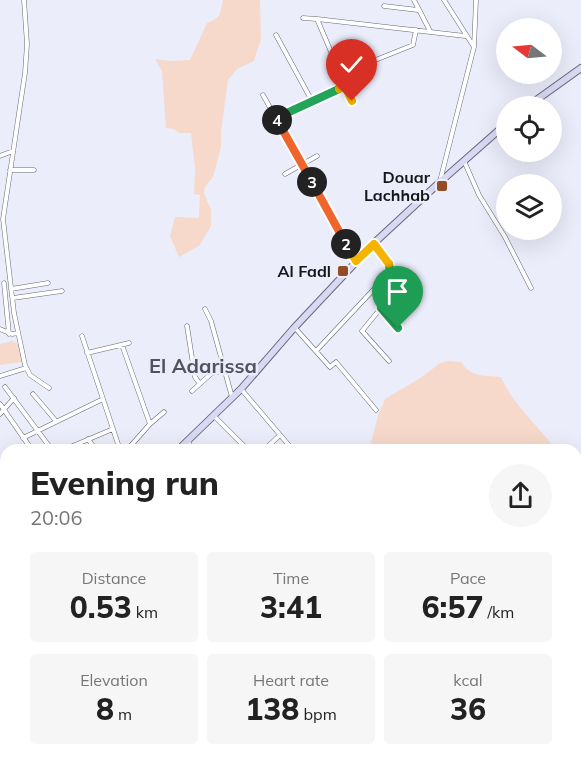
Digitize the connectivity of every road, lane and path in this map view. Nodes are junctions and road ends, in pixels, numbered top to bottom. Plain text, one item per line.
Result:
1 (24, 0) edge
2 (414, 0) edge
3 (444, 0) edge
4 (476, 0) edge
5 (384, 6) dead end
6 (419, 10) junction
7 (303, 18) dead end
8 (317, 19) junction
9 (416, 30) junction
10 (430, 32) junction
11 (276, 35) dead end
12 (466, 36) junction
13 (474, 47) junction
14 (334, 60) junction
15 (581, 68) edge
16 (345, 86) junction
17 (263, 96) dead end
18 (542, 96) edge
19 (312, 101) junction
20 (352, 101) dead end
21 (276, 118) junction
22 (496, 132) edge
23 (14, 151) junction
24 (0, 156) edge
25 (317, 156) dead end
26 (463, 160) junction
27 (302, 165) junction
28 (10, 170) junction
29 (34, 170) dead end
30 (285, 174) dead end
31 (440, 182) junction
32 (374, 244) junction
33 (356, 261) junction
34 (390, 272) junction
35 (2, 283) edge
36 (48, 284) dead end
37 (11, 286) junction
38 (531, 288) dead end
39 (62, 291) dead end
40 (13, 298) junction
41 (381, 308) junction
42 (205, 309) dead end
43 (188, 326) dead end
44 (294, 328) junction
45 (398, 328) dead end
46 (0, 329) edge
47 (9, 333) junction
48 (18, 333) junction
49 (82, 336) dead end
50 (129, 343) dead end
51 (122, 345) junction
52 (316, 351) junction
53 (87, 353) junction
54 (389, 361) dead end
55 (26, 368) junction
56 (225, 371) junction
57 (0, 376) edge
58 (200, 384) junction
59 (5, 387) dead end
60 (49, 388) dead end
61 (241, 389) junction
62 (192, 391) dead end
63 (33, 394) dead end
64 (14, 398) junction
65 (232, 398) junction
66 (103, 399) junction
67 (0, 405) edge
68 (376, 410) dead end
69 (2, 412) edge
70 (164, 412) dead end
71 (214, 416) junction
72 (56, 421) junction
73 (150, 424) junction
74 (112, 429) junction
75 (37, 430) junction
76 (280, 435) junction
77 (23, 438) junction
78 (88, 439) junction
79 (187, 441) junction
80 (28, 444) edge
81 (48, 444) edge
82 (77, 444) edge
83 (92, 444) edge
84 (118, 444) edge
85 (132, 444) edge
86 (184, 444) edge
87 (189, 444) edge
88 (242, 444) edge
89 (270, 444) edge
90 (288, 444) edge

1 - 23 street
2 - 6 street
3 - 12 street
4 - 13 street
5 - 6 street
6 - 10 street
7 - 8 street
8 - 9 street
8 - 14 street
9 - 10 street
9 - 14 street
10 - 12 street
11 - 19 street
12 - 13 street
13 - 31 street
14 - 16 street
15 - 18 street
16 - 19 street
16 - 20 street
17 - 21 street
19 - 21 street
21 - 27 street
22 - 26 street
23 - 24 street
23 - 28 street
25 - 27 street
26 - 31 street
26 - 38 street
27 - 30 street
27 - 33 street
28 - 29 street
28 - 37 street
31 - 32 street
32 - 33 street
32 - 34 street
33 - 44 street
34 - 41 street
34 - 52 street
35 - 37 street
35 - 47 street
36 - 37 street
37 - 40 street
39 - 40 street
40 - 48 street
41 - 45 street
41 - 54 street
42 - 56 street
43 - 58 street
44 - 52 street
44 - 61 street
46 - 47 street
47 - 48 street
48 - 55 street
49 - 53 street
50 - 51 street
51 - 53 street
51 - 73 street
52 - 68 street
53 - 66 street
55 - 57 street
55 - 60 street
56 - 58 street
56 - 65 street
58 - 62 street
59 - 64 street
61 - 65 street
61 - 76 street
63 - 72 street
64 - 69 street
64 - 75 street
65 - 71 street
66 - 72 street
66 - 74 street
67 - 69 street
69 - 77 street
70 - 73 street
71 - 79 street
71 - 88 street
72 - 75 street
73 - 85 street
74 - 78 street
74 - 84 street
75 - 77 street
75 - 81 street
76 - 89 street
76 - 90 street
77 - 80 street
78 - 82 street
78 - 83 street
79 - 86 street
79 - 87 street

